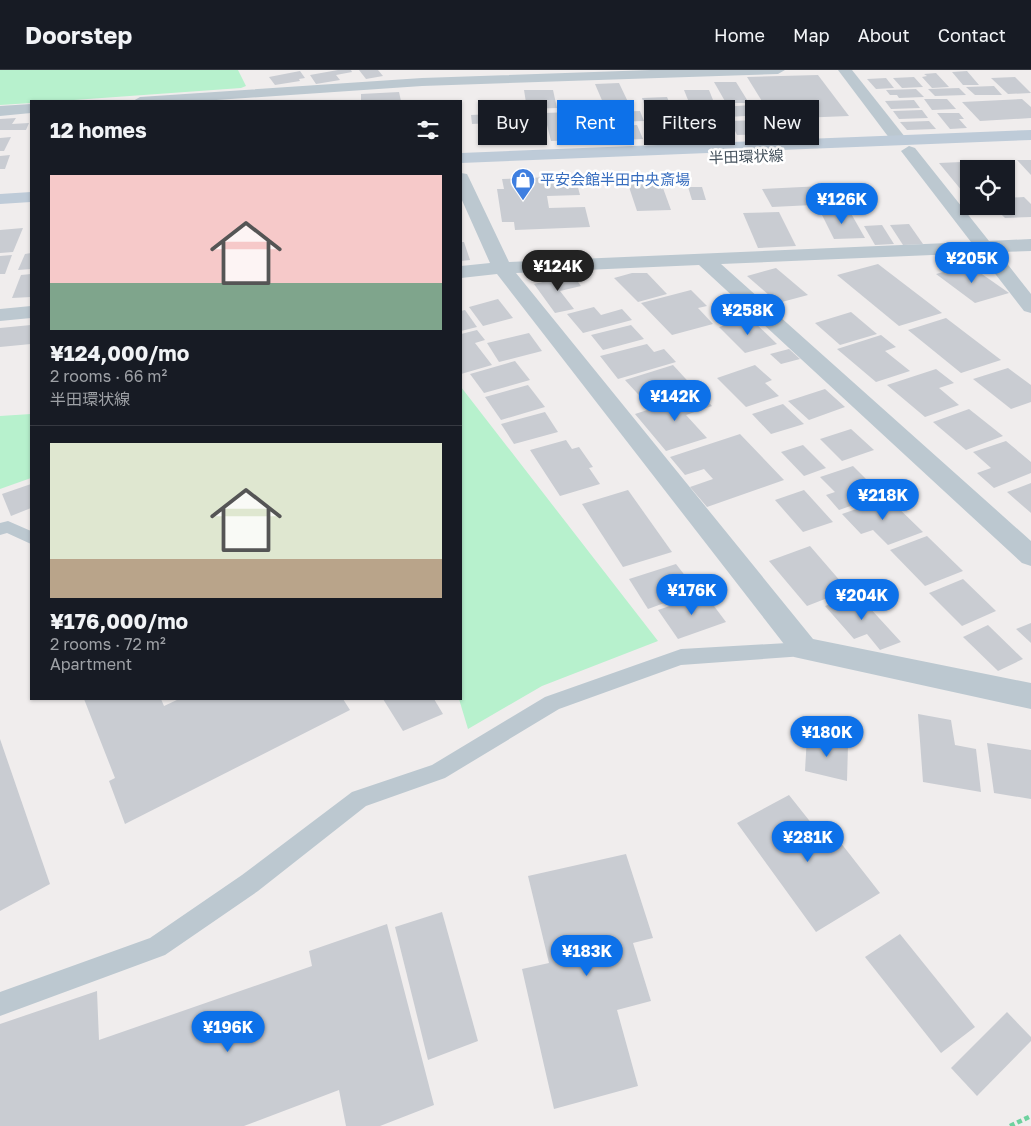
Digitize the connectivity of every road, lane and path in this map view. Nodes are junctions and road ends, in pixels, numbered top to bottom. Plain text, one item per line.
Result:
1 (412, 70) edge
2 (778, 70) edge
3 (846, 70) edge
4 (700, 71) edge
5 (562, 73) edge
6 (252, 78) dead end
7 (425, 89) junction
8 (261, 93) junction
9 (155, 100) edge
10 (30, 109) edge
11 (0, 111) edge
12 (1031, 135) edge
13 (904, 145) junction
14 (1031, 146) edge
15 (462, 158) edge
16 (462, 168) edge
17 (462, 180) edge
18 (30, 185) edge
19 (0, 188) edge
20 (30, 197) edge
21 (0, 199) edge
22 (1031, 245) edge
23 (983, 247) junction
24 (705, 260) junction
25 (502, 268) junction
26 (462, 272) edge
27 (1031, 307) edge
28 (30, 312) edge
29 (0, 315) edge
30 (0, 529) edge
31 (30, 538) edge
32 (1031, 556) edge
33 (804, 649) junction
34 (1031, 696) edge
35 (0, 1004) edge
36 (1031, 1116) edge
37 (1010, 1126) edge

1 - 7 street
2 - 4 street
3 - 13 street
4 - 5 street
5 - 7 street
6 - 8 street
7 - 8 street
8 - 9 street
10 - 11 street
12 - 13 main road, 半田環状線
13 - 14 main road, 半田環状線
13 - 15 main road, 半田環状線
13 - 16 main road, 半田環状線
13 - 23 street
17 - 25 street
18 - 19 main road
20 - 21 main road
22 - 23 street
23 - 24 street
23 - 27 street
24 - 25 street
24 - 32 street
25 - 26 street
25 - 33 street
28 - 29 street
30 - 31 lane
33 - 34 street
33 - 35 lane
36 - 37 path

